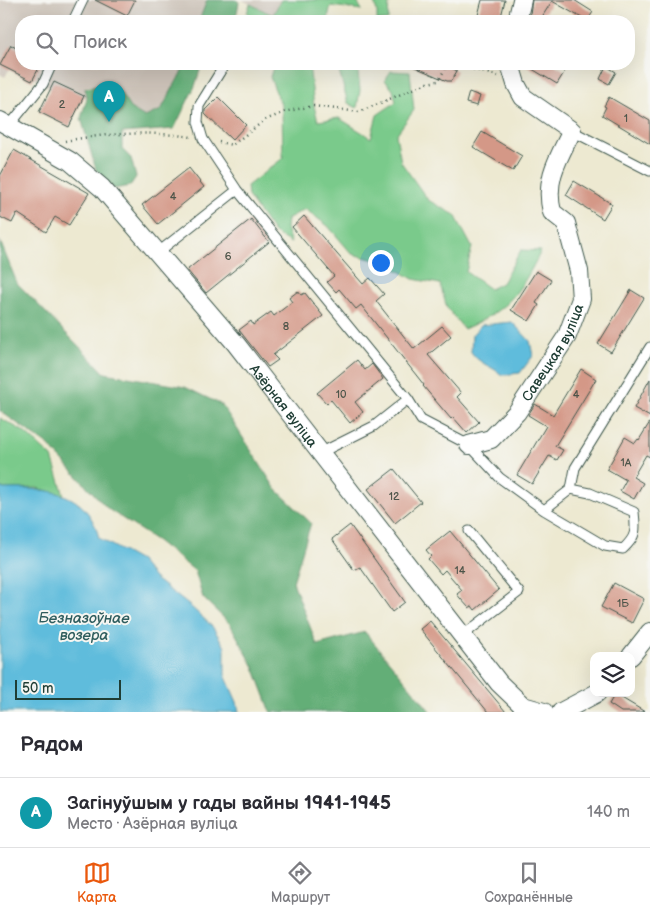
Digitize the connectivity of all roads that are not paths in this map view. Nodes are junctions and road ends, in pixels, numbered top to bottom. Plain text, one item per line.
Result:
1 (83, 0) edge
2 (522, 0) edge
3 (76, 15) edge
4 (518, 15) edge
5 (49, 70) edge
6 (221, 70) edge
7 (512, 70) edge
8 (4, 124) edge
9 (572, 131) junction
10 (650, 171) edge
11 (238, 190) junction
12 (156, 254) junction
13 (650, 347) edge
14 (408, 399) junction
15 (469, 445) junction
16 (320, 453) junction
17 (571, 489) junction
18 (544, 510) junction
19 (469, 531) dead end
20 (650, 632) edge
21 (462, 636) junction
22 (634, 652) edge
23 (590, 697) edge
24 (526, 709) edge
25 (544, 712) edge
26 (561, 712) edge

1 - 3 lane
2 - 4 street
5 - 8 lane
6 - 11 lane
7 - 9 street
8 - 12 street, Азёрная вуліца
9 - 10 lane
9 - 15 street, Савецкая вуліца
11 - 12 lane
11 - 14 lane
12 - 16 street, Азёрная вуліца
13 - 17 lane
14 - 15 lane
14 - 16 lane
15 - 18 lane
16 - 21 street, Азёрная вуліца
17 - 18 lane
17 - 18 lane
19 - 21 lane
20 - 22 street
21 - 24 street, Азёрная вуліца
23 - 26 street
24 - 25 street, Азёрная вуліца

